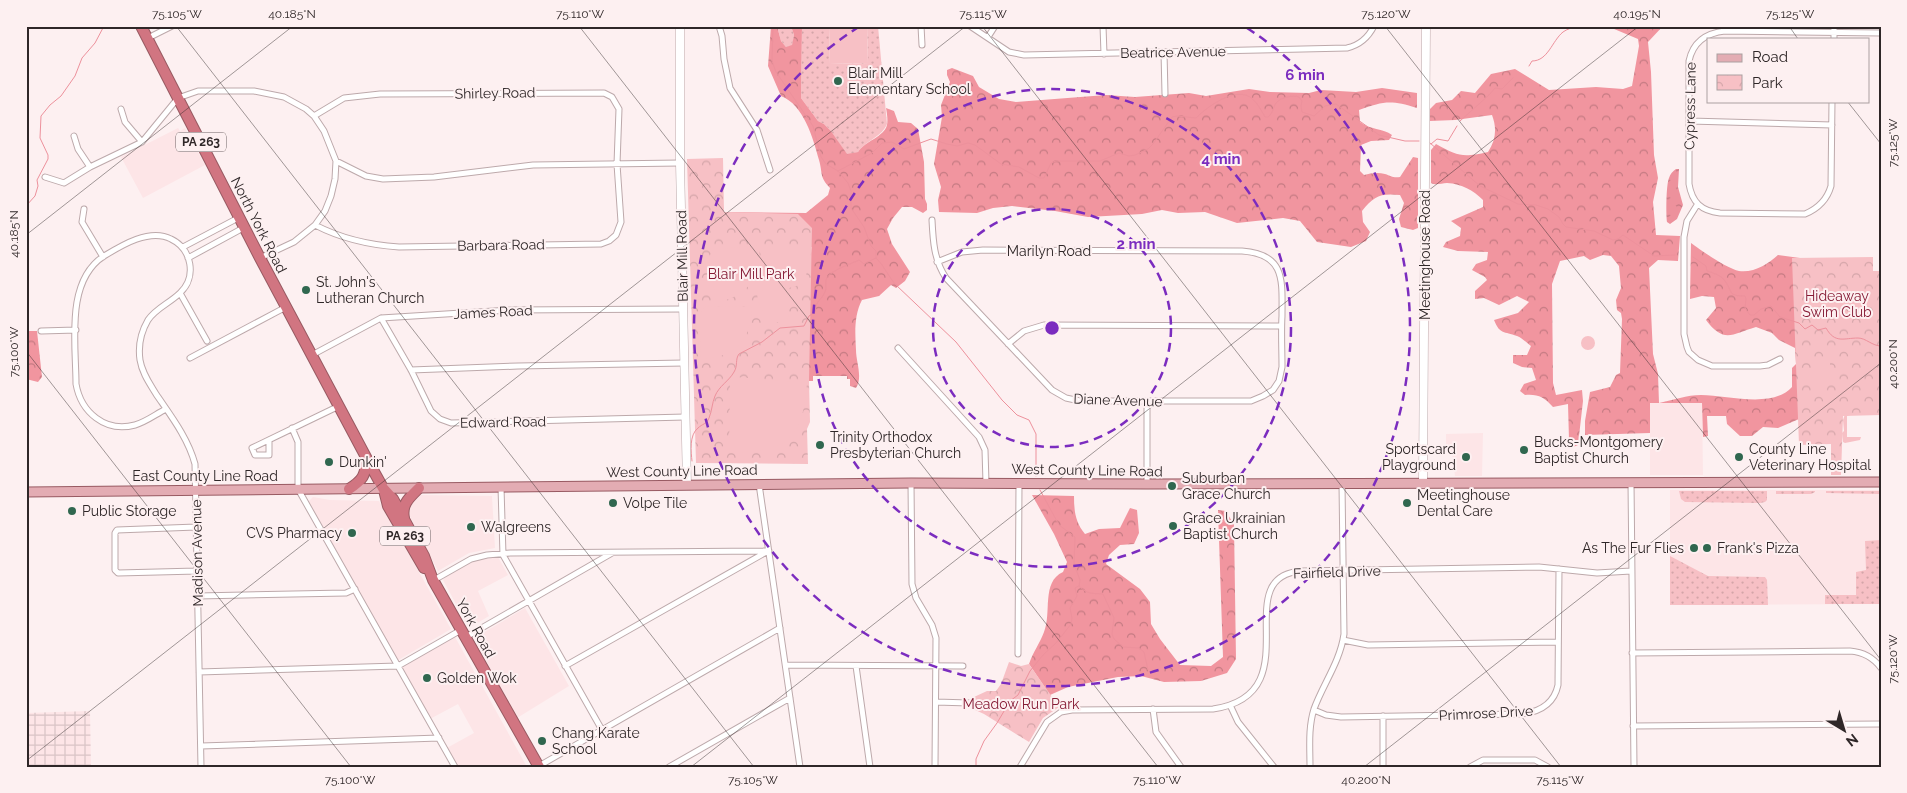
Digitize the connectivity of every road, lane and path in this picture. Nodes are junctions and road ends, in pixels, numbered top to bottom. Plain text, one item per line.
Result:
1 (141, 26) edge
2 (172, 26) edge
3 (680, 26) edge
4 (719, 26) edge
5 (921, 26) edge
6 (970, 26) edge
7 (995, 26) edge
8 (1103, 26) edge
9 (1374, 26) edge
10 (1426, 26) edge
11 (1834, 29) edge
12 (1881, 33) edge
13 (988, 37) junction
14 (148, 38) junction
15 (922, 45) dead end
16 (1164, 52) junction
17 (1104, 54) junction
18 (1165, 94) dead end
19 (178, 98) junction
20 (1832, 102) edge
21 (121, 109) dead end
22 (314, 116) junction
23 (1690, 121) junction
24 (1832, 125) junction
25 (74, 136) dead end
26 (142, 142) junction
27 (336, 161) junction
28 (680, 163) junction
29 (617, 164) junction
30 (90, 167) junction
31 (770, 170) dead end
32 (44, 177) dead end
33 (1698, 205) junction
34 (84, 209) dead end
35 (932, 220) dead end
36 (243, 222) junction
37 (315, 225) junction
38 (183, 247) junction
39 (103, 257) junction
40 (188, 258) junction
41 (260, 258) junction
42 (938, 262) junction
43 (180, 293) junction
44 (286, 307) junction
45 (683, 309) junction
46 (381, 318) junction
47 (1281, 326) junction
48 (76, 330) junction
49 (40, 331) dead end
50 (207, 341) dead end
51 (1008, 344) junction
52 (898, 348) dead end
53 (312, 355) junction
54 (190, 358) dead end
55 (1780, 359) dead end
56 (684, 364) junction
57 (410, 370) junction
58 (1148, 402) junction
59 (339, 405) junction
60 (166, 409) junction
61 (685, 417) junction
62 (292, 428) junction
63 (269, 440) dead end
64 (367, 459) junction
65 (1019, 482) junction
66 (1631, 482) junction
67 (1881, 482) edge
68 (911, 483) junction
69 (986, 483) junction
70 (759, 484) junction
71 (1147, 484) junction
72 (1342, 484) junction
73 (1423, 484) junction
74 (687, 485) junction
75 (501, 487) junction
76 (384, 488) junction
77 (420, 488) junction
78 (298, 489) junction
79 (348, 489) junction
80 (196, 490) junction
81 (26, 492) edge
82 (404, 522) junction
83 (196, 527) junction
84 (769, 551) junction
85 (614, 552) junction
86 (502, 554) junction
87 (1559, 569) junction
88 (1344, 570) junction
89 (197, 571) junction
90 (1632, 571) junction
91 (433, 580) junction
92 (355, 589) junction
93 (198, 596) junction
94 (528, 601) junction
95 (780, 628) junction
96 (463, 633) junction
97 (1343, 640) junction
98 (1558, 642) junction
99 (1632, 653) junction
100 (1018, 654) dead end
101 (786, 665) junction
102 (398, 666) junction
103 (565, 666) junction
104 (856, 666) junction
105 (963, 666) dead end
106 (937, 667) junction
107 (1881, 668) edge
108 (199, 672) junction
109 (790, 698) junction
110 (936, 702) junction
111 (969, 703) dead end
112 (1230, 705) junction
113 (1153, 709) junction
114 (1314, 710) junction
115 (1383, 716) junction
116 (1881, 724) edge
117 (1633, 726) junction
118 (602, 730) junction
119 (439, 738) junction
120 (201, 746) junction
121 (1180, 765) edge
122 (538, 766) edge
123 (201, 767) edge
124 (455, 767) edge
125 (670, 767) edge
126 (800, 767) edge
127 (870, 767) edge
128 (935, 767) edge
129 (1020, 767) edge
130 (1172, 767) edge
131 (1274, 767) edge
132 (1310, 767) edge
133 (1383, 767) edge
134 (1470, 767) edge
135 (1548, 767) edge
136 (1634, 767) edge

1 - 14 highway, North York Road / PA 263
2 - 14 street
3 - 28 main road, Blair Mill Road
4 - 31 street
5 - 15 street
6 - 13 street, Beatrice Avenue
7 - 13 street
8 - 17 street
9 - 16 street, Beatrice Avenue
10 - 73 main road, Meetinghouse Road
11 - 12 street, Cypress Lane
11 - 23 street, Cypress Lane
13 - 17 street, Beatrice Avenue
14 - 19 highway, North York Road / PA 263
16 - 17 street, Beatrice Avenue
16 - 18 street
19 - 22 street
19 - 26 street
19 - 36 highway, North York Road / PA 263
20 - 24 street
21 - 26 street
22 - 27 street
22 - 29 street, Shirley Road
23 - 24 street
23 - 33 street, Cypress Lane
24 - 33 street
25 - 30 street
26 - 30 street
27 - 29 street
27 - 37 street
28 - 29 street
28 - 45 main road, Blair Mill Road
29 - 37 street, Barbara Road
30 - 32 street
33 - 55 street
34 - 39 street
35 - 42 street, Diane Avenue
36 - 38 street
36 - 40 street
36 - 41 highway, North York Road / PA 263
37 - 41 street
38 - 39 street
38 - 40 street
39 - 48 street
40 - 43 street
41 - 44 highway, North York Road / PA 263
42 - 47 street, Marilyn Road
42 - 51 street, Diane Avenue
43 - 50 street
43 - 60 street, Madison Avenue
44 - 53 highway, North York Road / PA 263
44 - 54 street
45 - 46 street, James Road
45 - 56 main road, Blair Mill Road
46 - 53 street, James Road
46 - 57 street, Edward Road
47 - 51 street
47 - 58 street, Diane Avenue
48 - 49 street
48 - 60 street
51 - 58 street, Diane Avenue
52 - 69 street
53 - 59 highway, North York Road / PA 263
56 - 57 street
56 - 61 main road, Blair Mill Road
57 - 61 street, Edward Road
58 - 71 street
59 - 62 street
59 - 64 highway, North York Road / PA 263
60 - 80 street, Madison Avenue
61 - 74 main road, Blair Mill Road
62 - 63 street
62 - 78 street
64 - 76 highway, North York Road / PA 263
64 - 79 highway
65 - 69 main road, West County Line Road
65 - 71 main road, West County Line Road
65 - 100 street
66 - 67 main road, West County Line Road
66 - 73 main road, West County Line Road
66 - 90 street
68 - 69 main road, West County Line Road
68 - 70 main road, West County Line Road
68 - 106 street
70 - 74 main road, West County Line Road
70 - 84 street
71 - 72 main road, West County Line Road
72 - 73 main road, West County Line Road
72 - 88 street
74 - 75 main road, West County Line Road
75 - 77 main road, West County Line Road
75 - 86 street
76 - 77 main road, West County Line Road
76 - 79 main road, East County Line Road
76 - 82 highway, York Road / PA 263
76 - 91 highway, York Road / PA 263
77 - 82 highway
78 - 79 main road, East County Line Road
78 - 80 main road, East County Line Road
78 - 92 street
80 - 81 main road, East County Line Road
80 - 83 street, Madison Avenue
82 - 91 highway, York Road / PA 263
83 - 89 street, Madison Avenue
83 - 89 street
84 - 85 street
84 - 95 street
84 - 103 street
85 - 86 street
85 - 94 street
86 - 91 street
86 - 94 street
87 - 88 street, Fairfield Drive
87 - 90 street, Fairfield Drive
87 - 98 street, Primrose Drive
88 - 97 street
88 - 112 street, Fairfield Drive
89 - 93 street, Madison Avenue
90 - 99 street
91 - 96 highway, York Road / PA 263
92 - 93 street
92 - 102 street
93 - 108 street, Madison Avenue
94 - 96 street
94 - 103 street
95 - 101 street
95 - 118 street
96 - 102 street
96 - 122 highway, York Road / PA 263
97 - 98 street
97 - 114 street
98 - 115 street, Primrose Drive
99 - 107 street
99 - 117 street
101 - 104 street
101 - 109 street
102 - 108 street
102 - 119 street
103 - 118 street
104 - 106 street
104 - 127 street
105 - 106 street
106 - 110 street
108 - 120 street, Madison Avenue
109 - 125 street
109 - 126 street
110 - 111 street
110 - 128 street
112 - 113 street, Fairfield Drive
112 - 131 street
113 - 121 street
113 - 129 street, Fairfield Drive
114 - 115 street, Primrose Drive
114 - 132 street
115 - 133 street
116 - 117 street
117 - 136 street
118 - 122 street
119 - 120 street
119 - 124 street
120 - 123 street, Madison Avenue
121 - 130 street
134 - 135 street

